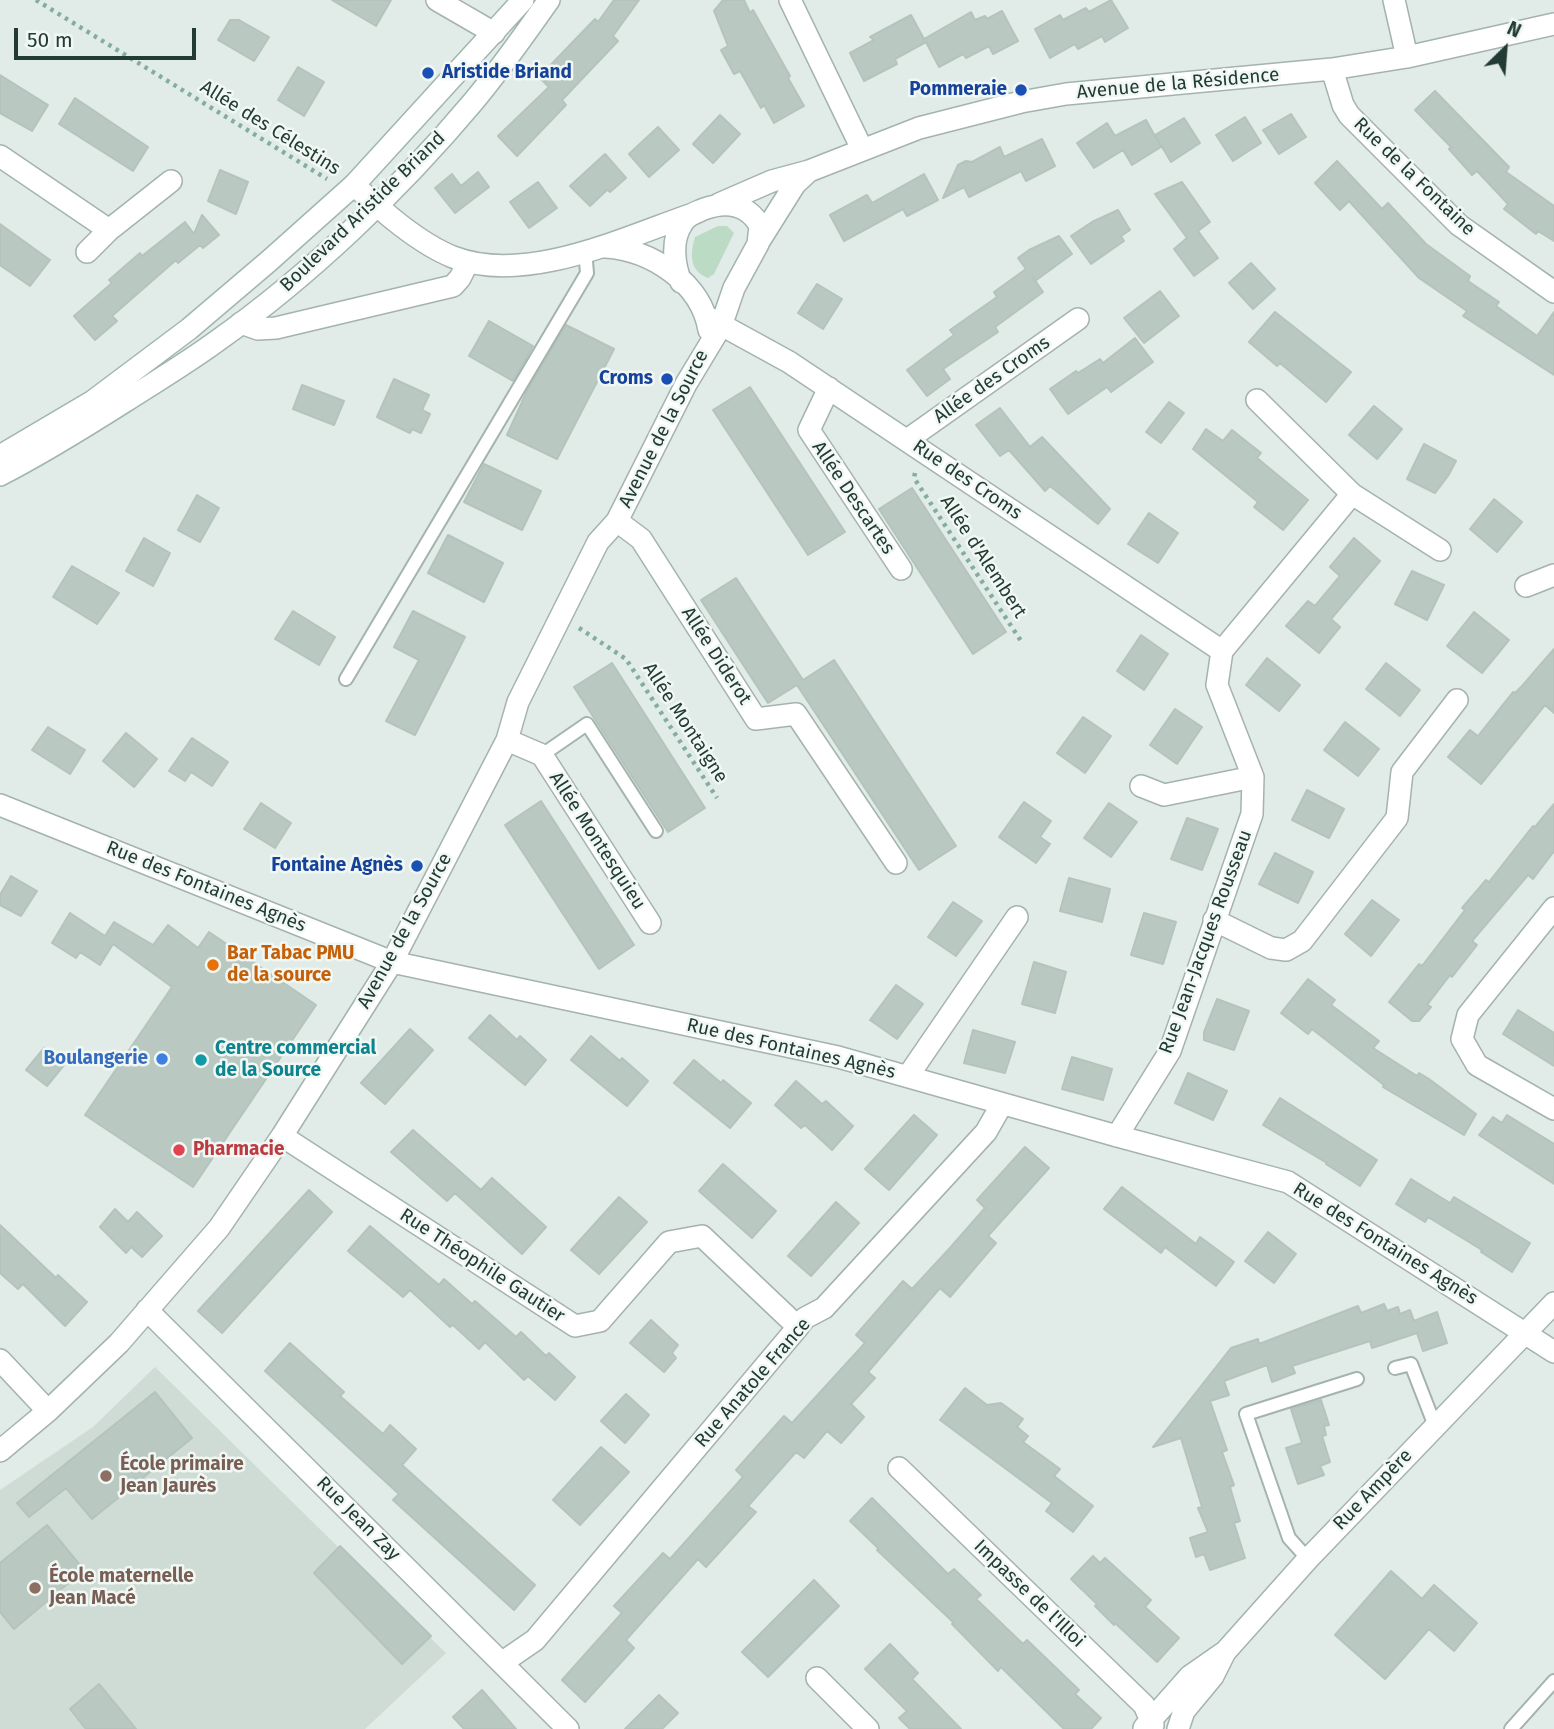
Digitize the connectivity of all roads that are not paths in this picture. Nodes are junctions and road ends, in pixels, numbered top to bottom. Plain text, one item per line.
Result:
1 (437, 0) edge
2 (523, 0) edge
3 (549, 0) edge
4 (790, 0) edge
5 (1394, 0) edge
6 (1554, 24) edge
7 (494, 33) junction
8 (1407, 57) junction
9 (1332, 69) junction
10 (862, 149) junction
11 (0, 156) edge
12 (809, 171) junction
13 (171, 181) dead end
14 (349, 189) junction
15 (376, 205) junction
16 (715, 205) junction
17 (690, 215) junction
18 (109, 230) junction
19 (758, 244) junction
20 (592, 248) junction
21 (87, 251) dead end
22 (467, 262) junction
23 (686, 287) junction
24 (734, 288) junction
25 (1554, 292) edge
26 (1078, 319) dead end
27 (714, 320) junction
28 (241, 323) junction
29 (829, 388) junction
30 (1257, 400) dead end
31 (913, 444) junction
32 (1, 467) edge
33 (1352, 494) junction
34 (617, 521) junction
35 (1440, 550) dead end
36 (901, 569) dead end
37 (1554, 575) edge
38 (1526, 586) dead end
39 (1222, 651) junction
40 (346, 679) dead end
41 (1457, 700) dead end
42 (507, 740) junction
43 (542, 755) junction
44 (1253, 777) junction
45 (1141, 786) dead end
46 (0, 805) edge
47 (656, 831) dead end
48 (896, 863) dead end
49 (1554, 908) edge
50 (1017, 917) dead end
51 (1214, 920) junction
52 (650, 923) dead end
53 (392, 962) junction
54 (908, 1076) junction
55 (1002, 1104) junction
56 (1554, 1109) edge
57 (282, 1136) junction
58 (1117, 1136) junction
59 (1554, 1303) edge
60 (147, 1310) junction
61 (798, 1327) junction
62 (1527, 1334) junction
63 (1554, 1352) edge
64 (0, 1360) edge
65 (1395, 1368) dead end
66 (1357, 1379) dead end
67 (48, 1411) junction
68 (1435, 1426) junction
69 (0, 1451) edge
70 (899, 1468) dead end
71 (1308, 1559) junction
72 (1225, 1652) junction
73 (503, 1662) junction
74 (817, 1678) dead end
75 (1554, 1681) edge
76 (1153, 1726) edge
77 (568, 1729) edge
78 (868, 1729) edge
79 (1178, 1729) edge
80 (1511, 1729) edge

1 - 7 street
2 - 7 street, Boulevard Aristide Briand
3 - 15 street, Boulevard Aristide Briand
4 - 10 street
5 - 8 street
6 - 8 street, Avenue de la Résidence
7 - 14 street, Boulevard Aristide Briand
8 - 9 street, Avenue de la Résidence
9 - 10 street, Avenue de la Résidence
9 - 25 street, Rue de la Fontaine
10 - 12 street, Avenue de la Résidence
11 - 18 street
12 - 16 street, Avenue de la Résidence
12 - 19 street, Avenue de la Résidence
13 - 18 street
14 - 15 street
14 - 32 street, Boulevard Aristide Briand
15 - 22 street
15 - 28 street, Boulevard Aristide Briand
16 - 17 street
16 - 19 street
17 - 20 street
17 - 23 street
18 - 21 street
19 - 24 street, Avenue de la Source
20 - 22 street
20 - 23 street
20 - 40 lane
22 - 28 street
23 - 24 street
23 - 27 street
24 - 27 street, Avenue de la Source
26 - 31 street, Allée des Croms
27 - 29 street, Rue des Croms
27 - 34 street, Avenue de la Source
28 - 32 street, Boulevard Aristide Briand
29 - 31 street, Rue des Croms
29 - 36 street, Allée Descartes
30 - 33 street
31 - 39 street, Rue des Croms
33 - 35 street
33 - 39 street
34 - 42 street, Avenue de la Source
34 - 48 street, Allée Diderot
37 - 38 street
39 - 44 street, Rue Jean-Jacques Rousseau
41 - 51 street
42 - 43 street, Allée Montesquieu
42 - 53 street, Avenue de la Source
43 - 47 lane
43 - 52 street, Allée Montesquieu
44 - 45 street
44 - 51 street, Rue Jean-Jacques Rousseau
46 - 53 street, Rue des Fontaines Agnès
49 - 56 street
50 - 54 street
51 - 58 street, Rue Jean-Jacques Rousseau
53 - 54 street, Rue des Fontaines Agnès
53 - 57 street, Avenue de la Source
54 - 55 street, Rue des Fontaines Agnès
55 - 58 street, Rue des Fontaines Agnès
55 - 61 street, Rue Anatole France
57 - 60 street, Avenue de la Source
57 - 61 street, Rue Théophile Gautier
58 - 62 street, Rue des Fontaines Agnès
59 - 62 street, Rue Ampère
60 - 67 street, Avenue de la Source
60 - 73 street, Rue Jean Zay
61 - 73 street, Rue Anatole France
62 - 63 street, Rue des Fontaines Agnès
62 - 68 street, Rue Ampère
64 - 67 street
65 - 68 lane
66 - 71 lane
67 - 69 street, Avenue de la Source
68 - 71 street, Rue Ampère
70 - 76 street, Impasse de l'Illoi
71 - 72 street, Rue Ampère
72 - 76 street, Rue Ampère
72 - 79 street, Rue Ampère
73 - 77 street, Rue Jean Zay
74 - 78 street
75 - 80 lane

